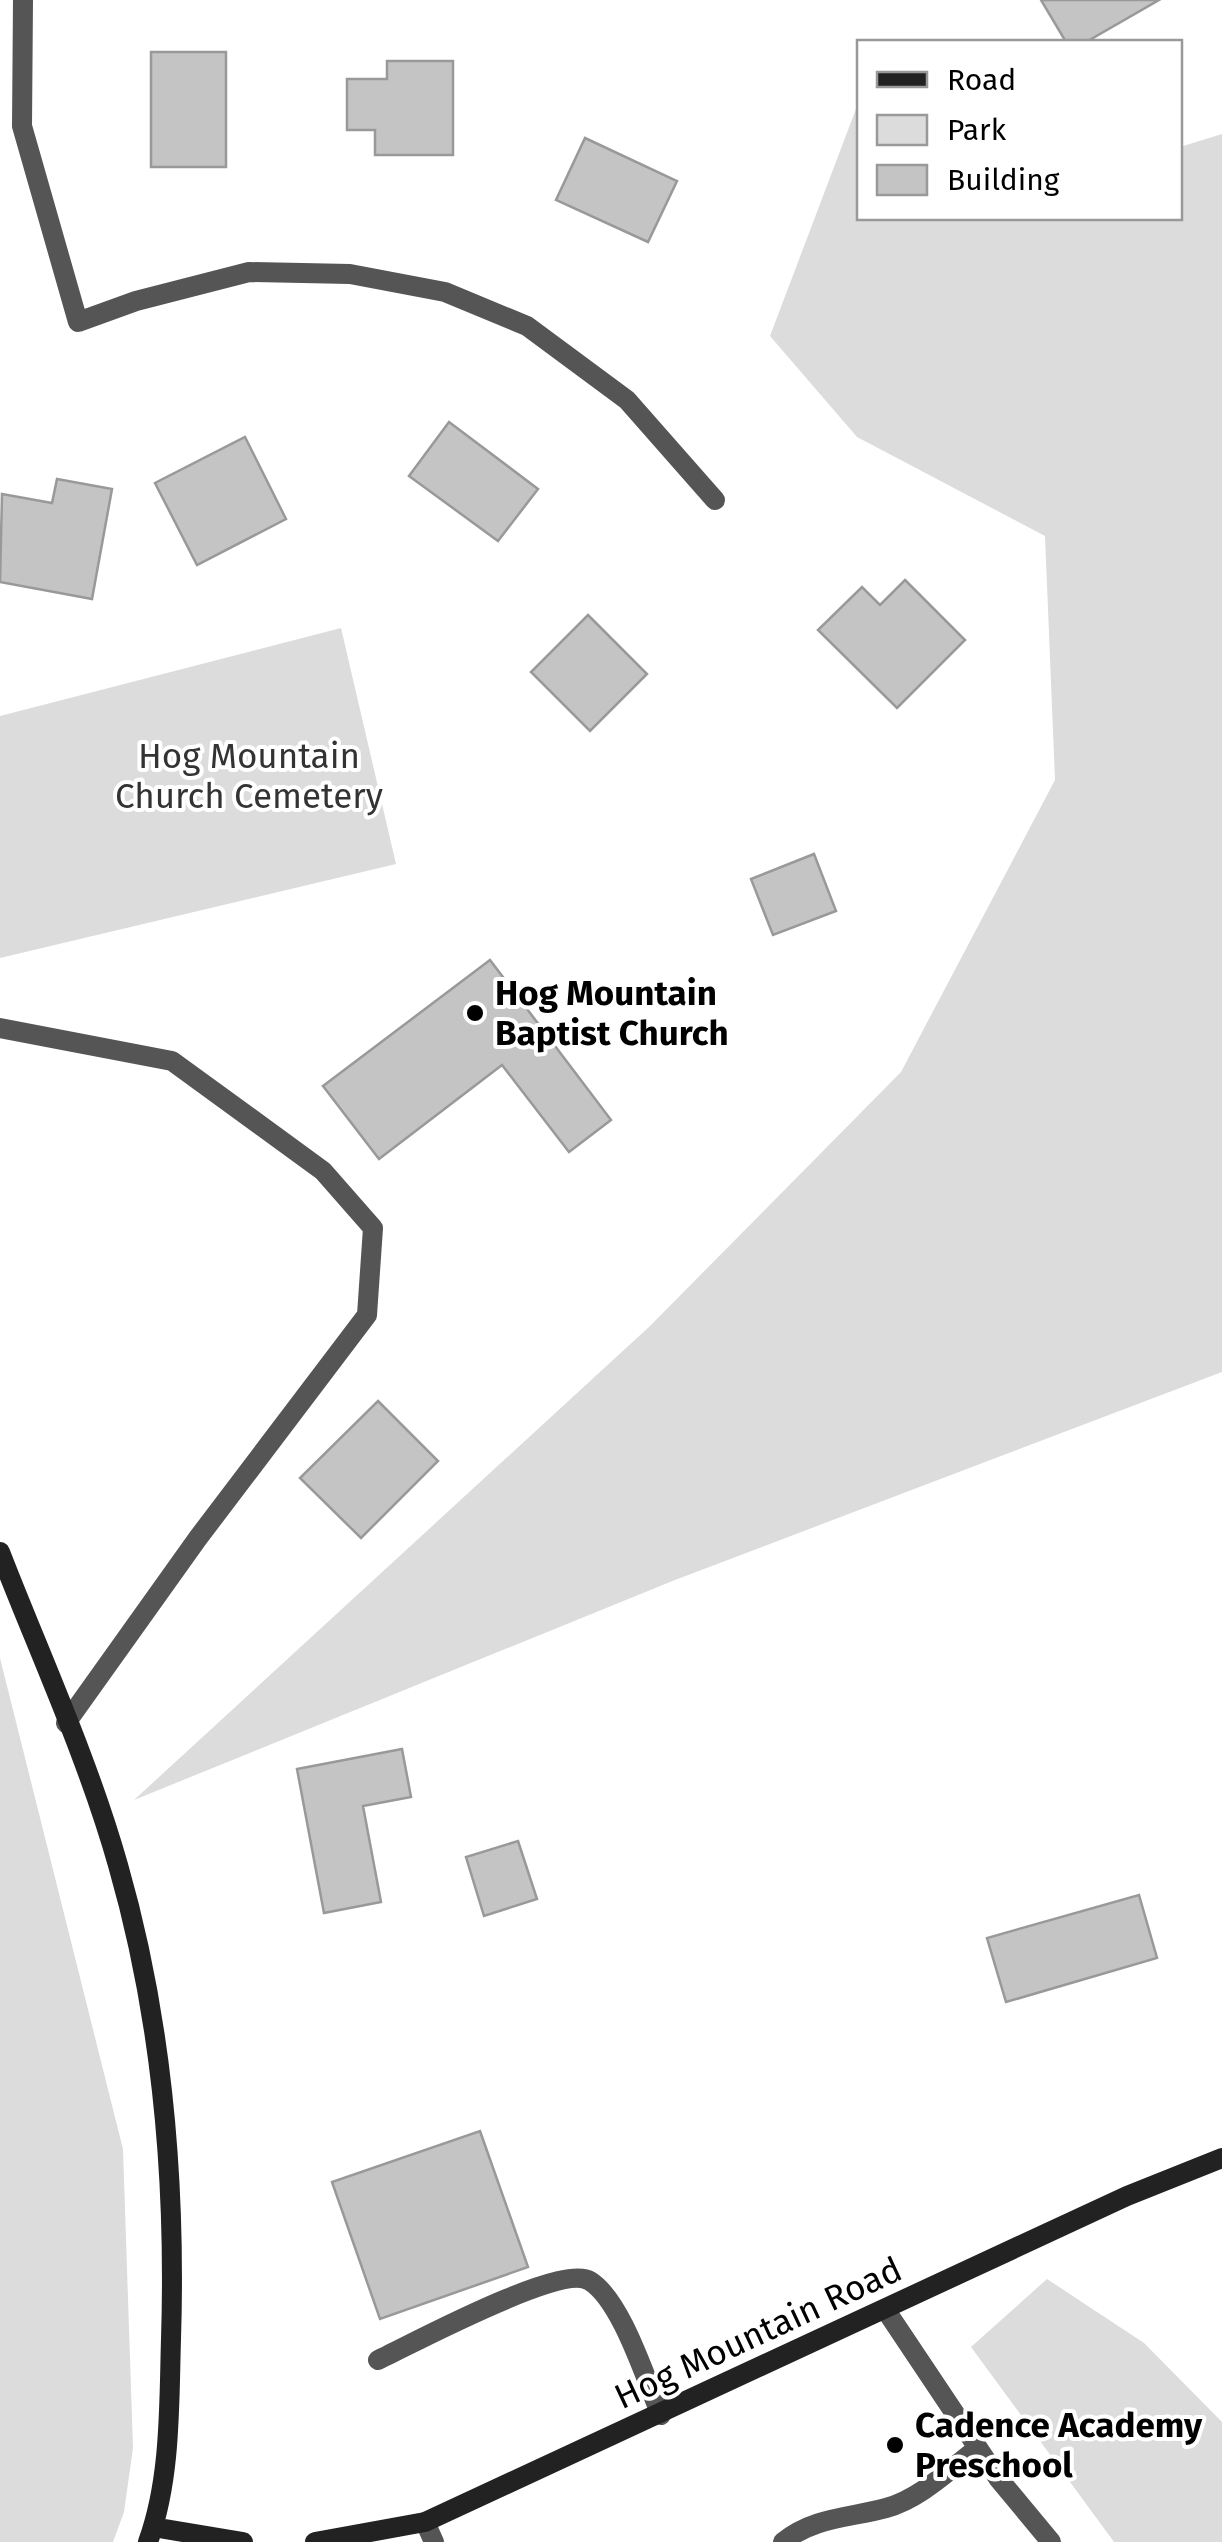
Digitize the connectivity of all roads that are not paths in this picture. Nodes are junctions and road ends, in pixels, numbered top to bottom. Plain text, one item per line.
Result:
1 (23, 0) edge
2 (714, 500) dead end
3 (0, 1028) edge
4 (0, 1552) edge
5 (66, 1723) junction
6 (1222, 2158) edge
7 (885, 2309) junction
8 (378, 2360) dead end
9 (661, 2416) junction
10 (978, 2448) junction
11 (430, 2532) edge
12 (150, 2534) edge
13 (243, 2542) edge
14 (315, 2542) edge
15 (783, 2542) edge
16 (1050, 2542) edge

1 - 2 street
3 - 5 street
4 - 5 street
5 - 12 street
6 - 7 street, Hog Mountain Road
7 - 9 street, Hog Mountain Road
7 - 10 street
8 - 9 street
9 - 11 street, Hog Mountain Road
10 - 15 street
10 - 16 street
11 - 14 street, Hog Mountain Road
12 - 13 street

